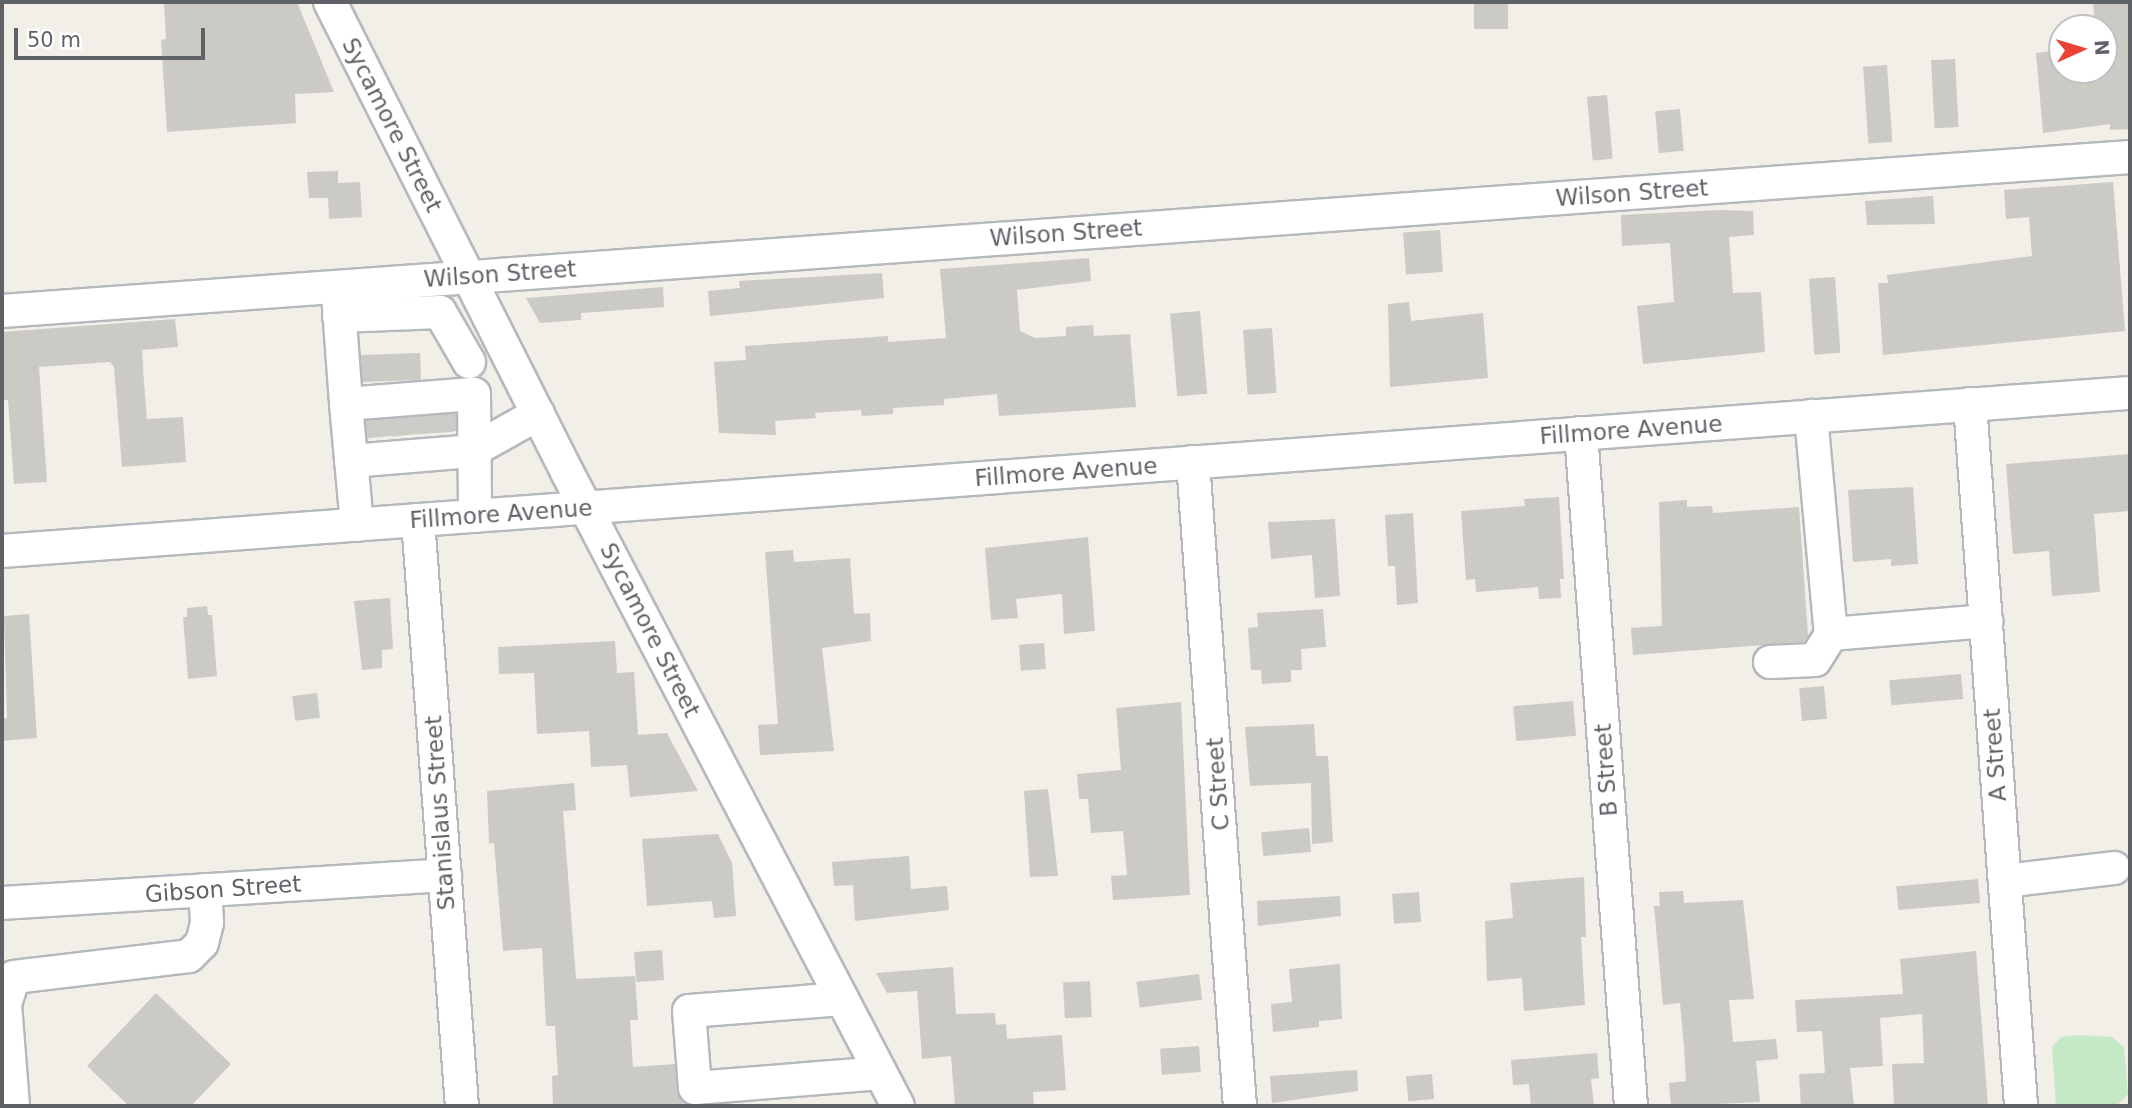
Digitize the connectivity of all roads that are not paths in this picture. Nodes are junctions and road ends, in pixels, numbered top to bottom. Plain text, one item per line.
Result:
1 (330, 2) edge
2 (2130, 157) edge
3 (470, 276) junction
4 (431, 279) junction
5 (338, 301) junction
6 (2, 310) edge
7 (440, 312) junction
8 (504, 345) junction
9 (469, 362) junction
10 (2130, 393) edge
11 (474, 394) junction
12 (346, 404) junction
13 (1970, 404) junction
14 (538, 414) junction
15 (1811, 416) junction
16 (409, 424) junction
17 (1581, 433) junction
18 (472, 451) junction
19 (351, 461) junction
20 (1194, 462) junction
21 (586, 507) junction
22 (475, 516) junction
23 (418, 520) junction
24 (357, 525) junction
25 (2, 551) edge
26 (1986, 621) junction
27 (1831, 634) junction
28 (1770, 663) dead end
29 (2114, 868) dead end
30 (445, 875) junction
31 (2005, 881) junction
32 (205, 890) junction
33 (2, 903) edge
34 (842, 999) junction
35 (880, 1073) junction
36 (694, 1097) edge
37 (13, 1106) edge
38 (462, 1106) edge
39 (898, 1106) edge
40 (1240, 1106) edge
41 (1631, 1106) edge
42 (2021, 1106) edge

1 - 3 street, Sycamore Street
2 - 3 street, Wilson Street
3 - 4 street, Wilson Street
3 - 8 street, Sycamore Street
4 - 5 street, Wilson Street
4 - 7 street
5 - 6 street, Wilson Street
5 - 7 street
5 - 12 street
7 - 9 street
8 - 9 street
8 - 14 street, Sycamore Street
9 - 11 street
10 - 13 street, Fillmore Avenue
11 - 16 street
11 - 18 street
12 - 16 street
12 - 19 street
13 - 15 street, Fillmore Avenue
13 - 26 street, A Street
14 - 18 street
14 - 21 street, Sycamore Street
15 - 17 street, Fillmore Avenue
15 - 27 street
16 - 18 street
16 - 19 street
17 - 20 street, Fillmore Avenue
17 - 41 street, B Street
18 - 22 street
19 - 24 street
20 - 21 street, Fillmore Avenue
20 - 40 street, C Street
21 - 22 street, Fillmore Avenue
21 - 34 street, Sycamore Street
22 - 23 street, Fillmore Avenue
23 - 24 street, Fillmore Avenue
23 - 30 street, Stanislaus Street
24 - 25 street, Fillmore Avenue
26 - 27 street
26 - 31 street, A Street
27 - 28 street
29 - 31 street
30 - 32 street, Gibson Street
30 - 38 street, Stanislaus Street
31 - 42 street, A Street
32 - 33 street, Gibson Street
32 - 37 street
34 - 35 street, Sycamore Street
34 - 36 street
35 - 36 street
35 - 39 street, Sycamore Street

